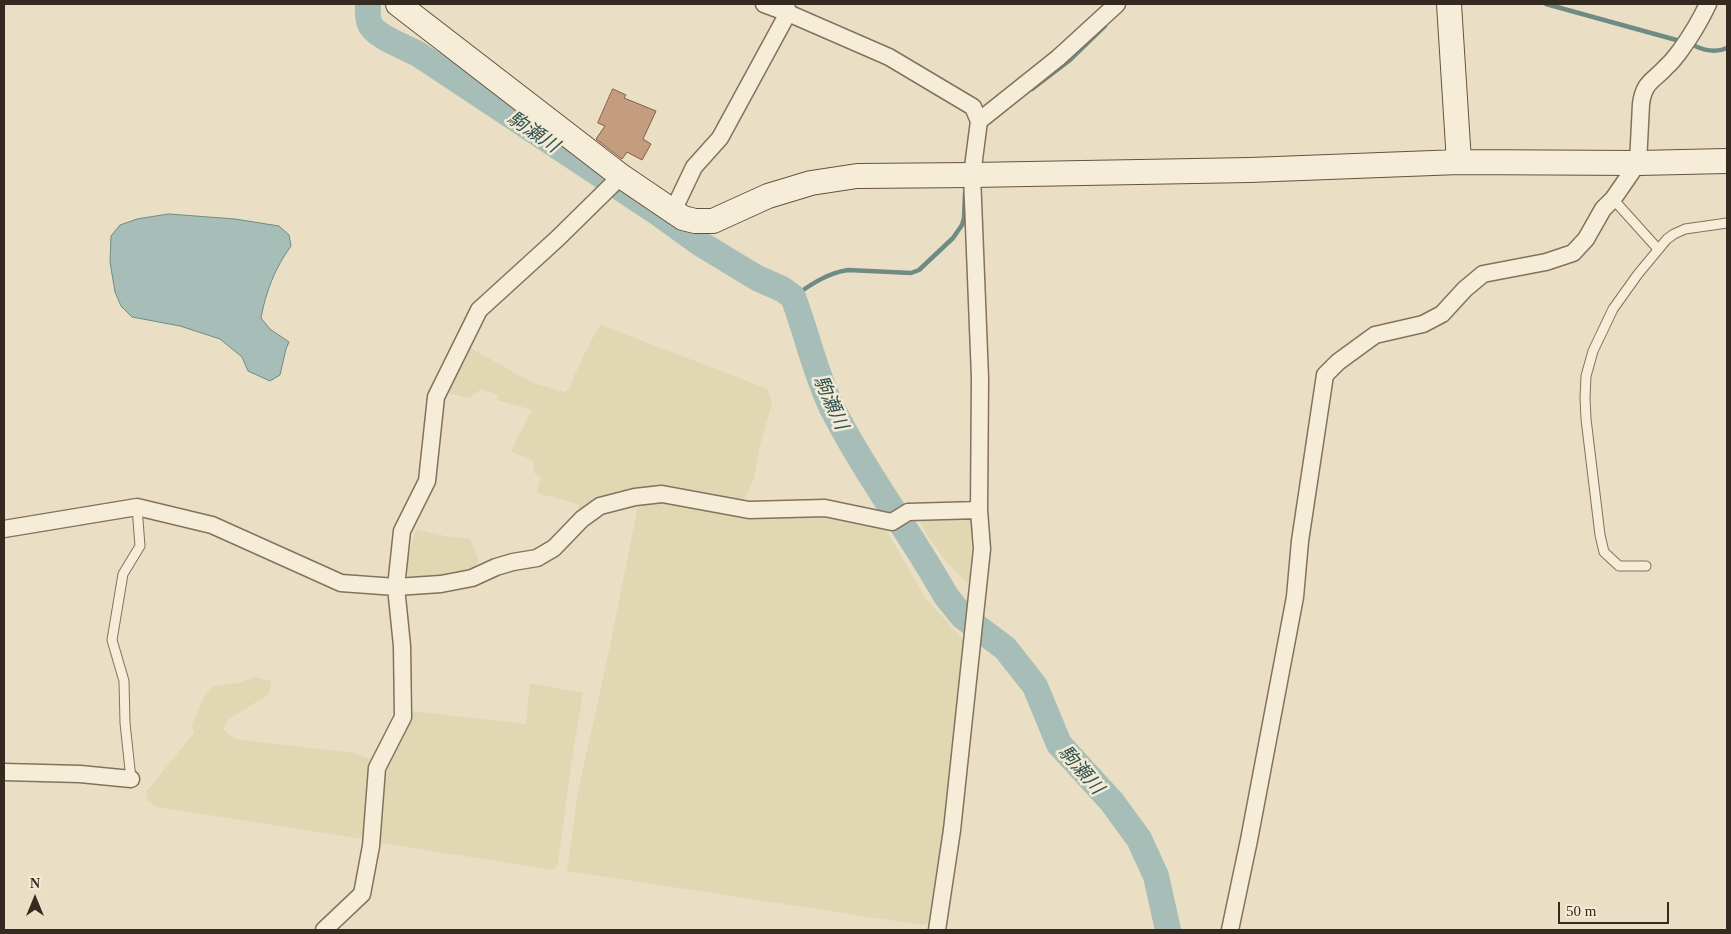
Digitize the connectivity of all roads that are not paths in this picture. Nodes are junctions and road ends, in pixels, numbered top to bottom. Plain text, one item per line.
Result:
1 (398, 4) edge
2 (764, 4) edge
3 (1117, 4) edge
4 (1449, 4) edge
5 (1708, 4) edge
6 (787, 8) edge
7 (979, 121) junction
8 (1727, 161) edge
9 (1459, 162) junction
10 (1638, 163) junction
11 (972, 175) junction
12 (621, 176) junction
13 (1613, 199) junction
14 (673, 211) junction
15 (1727, 223) edge
16 (1658, 249) junction
17 (137, 507) junction
18 (979, 510) junction
19 (4, 529) edge
20 (1646, 566) dead end
21 (396, 587) junction
22 (4, 772) edge
23 (131, 779) joint
24 (324, 930) edge
25 (937, 930) edge
26 (1230, 930) edge

1 - 12 street
2 - 6 street
3 - 7 street
4 - 9 street
5 - 10 street
6 - 7 street
6 - 14 street
7 - 11 street
8 - 10 street
9 - 10 street
9 - 11 street
10 - 13 street
11 - 14 street
11 - 18 street
12 - 14 street
12 - 21 street
13 - 16 lane
13 - 26 street
15 - 16 lane
16 - 20 lane
17 - 19 street
17 - 21 street
17 - 23 lane
18 - 21 street
18 - 25 street
21 - 24 street
22 - 23 street

